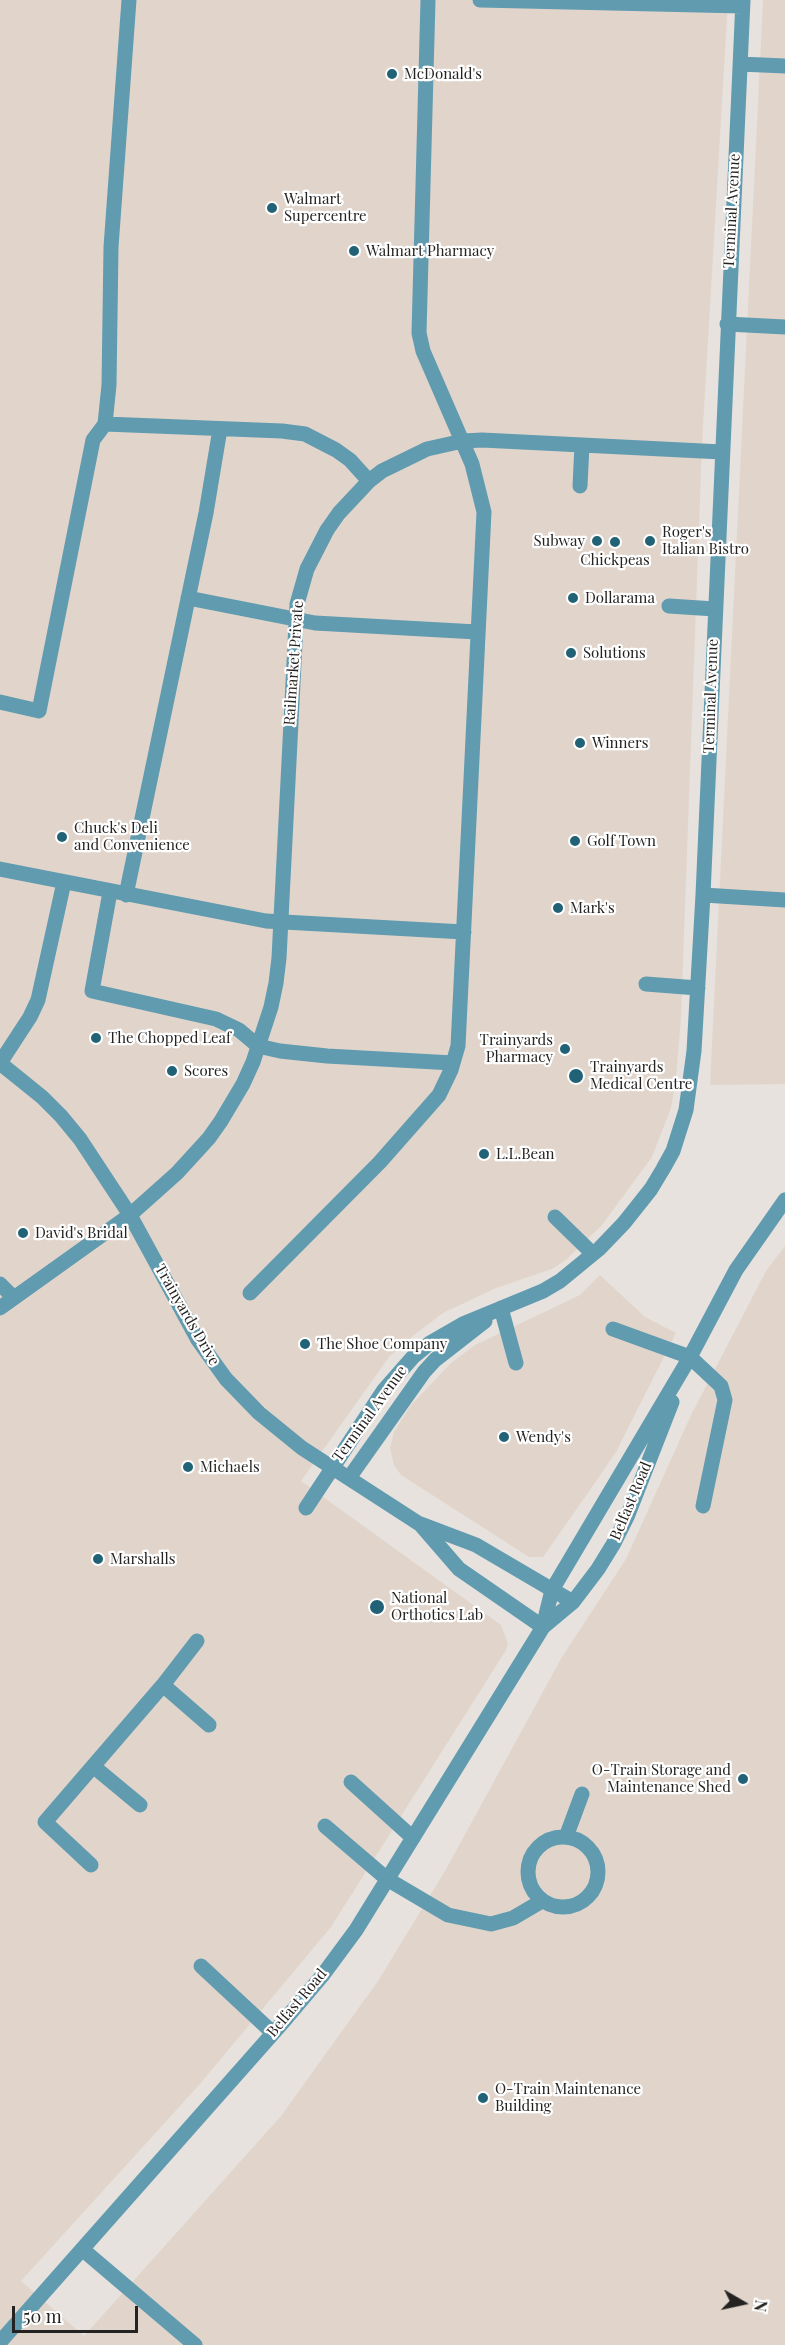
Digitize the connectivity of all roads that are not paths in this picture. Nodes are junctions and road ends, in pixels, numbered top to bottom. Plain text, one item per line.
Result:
1 (129, 0) edge
2 (428, 0) edge
3 (480, 0) edge
4 (743, 3) edge
5 (740, 64) junction
6 (785, 66) edge
7 (727, 324) junction
8 (785, 327) edge
9 (105, 424) junction
10 (220, 429) junction
11 (463, 441) junction
12 (582, 445) junction
13 (722, 452) junction
14 (369, 481) junction
15 (580, 486) dead end
16 (188, 598) junction
17 (669, 606) dead end
18 (715, 609) junction
19 (294, 620) junction
20 (477, 632) junction
21 (0, 702) edge
22 (0, 869) edge
23 (64, 882) junction
24 (110, 891) junction
25 (126, 895) junction
26 (703, 896) junction
27 (785, 900) edge
28 (282, 922) junction
29 (464, 932) junction
30 (646, 984) dead end
31 (698, 988) junction
32 (258, 1046) junction
33 (0, 1063) edge
34 (453, 1063) junction
35 (785, 1200) edge
36 (130, 1215) junction
37 (555, 1217) dead end
38 (593, 1254) junction
39 (0, 1284) edge
40 (250, 1293) dead end
41 (14, 1298) junction
42 (0, 1308) edge
43 (501, 1308) junction
44 (613, 1329) dead end
45 (690, 1357) junction
46 (516, 1363) dead end
47 (332, 1467) junction
48 (349, 1478) junction
49 (703, 1506) dead end
50 (306, 1508) dead end
51 (418, 1522) junction
52 (552, 1590) junction
53 (573, 1602) junction
54 (543, 1627) junction
55 (197, 1641) dead end
56 (163, 1685) junction
57 (209, 1725) dead end
58 (93, 1766) junction
59 (351, 1782) dead end
60 (582, 1794) dead end
61 (140, 1805) dead end
62 (325, 1826) dead end
63 (566, 1837) junction
64 (413, 1838) junction
65 (91, 1864) dead end
66 (387, 1879) junction
67 (542, 1901) junction
68 (201, 1966) dead end
69 (273, 2033) junction
70 (82, 2248) junction
71 (0, 2342) edge
72 (195, 2345) edge

1 - 9 street
2 - 11 street
3 - 4 street
4 - 5 street, Terminal Avenue
5 - 6 street
5 - 7 street, Terminal Avenue
7 - 8 street
7 - 13 street, Terminal Avenue
9 - 10 street
9 - 21 street
10 - 14 street
10 - 16 street
11 - 12 street, Railmarket Private
11 - 14 street, Railmarket Private
11 - 20 street
12 - 13 street, Railmarket Private
12 - 15 street
13 - 18 street, Terminal Avenue
14 - 19 street, Railmarket Private
16 - 19 street
16 - 25 street
17 - 18 street
18 - 26 street, Terminal Avenue
19 - 20 street
19 - 28 street, Railmarket Private
20 - 29 street
22 - 23 street
23 - 24 street
23 - 33 street
24 - 25 street
24 - 32 street
25 - 28 street
26 - 27 street
26 - 31 street, Terminal Avenue
28 - 29 street
28 - 32 street, Railmarket Private
29 - 34 street
30 - 31 street
31 - 38 street, Terminal Avenue
32 - 34 street
32 - 36 street, Railmarket Private
33 - 36 street, Trainyards Drive
34 - 40 street
35 - 45 street, Belfast Road
36 - 41 street, Railmarket Private
36 - 47 street, Trainyards Drive
37 - 38 street
38 - 43 street, Terminal Avenue
39 - 41 street
41 - 42 street, Railmarket Private
43 - 46 street
43 - 47 street, Terminal Avenue
43 - 48 street, Terminal Avenue
44 - 45 street
45 - 49 street
45 - 52 street, Belfast Road
45 - 53 street, Belfast Road
47 - 48 street, Trainyards Drive
47 - 50 street, Terminal Avenue
48 - 51 street, Trainyards Drive
51 - 52 street, Trainyards Drive
51 - 54 street, Trainyards Drive
52 - 53 street, Trainyards Drive
52 - 54 street, Belfast Road
53 - 54 street, Belfast Road
54 - 64 street, Belfast Road
55 - 56 street
56 - 57 street
56 - 58 street
58 - 61 street
58 - 65 street
59 - 64 street
60 - 63 street
62 - 66 street
63 - 67 street
63 - 67 street
64 - 66 street, Belfast Road
66 - 67 street
66 - 69 street, Belfast Road
68 - 69 street
69 - 70 street, Belfast Road
70 - 71 street, Belfast Road
70 - 72 street

